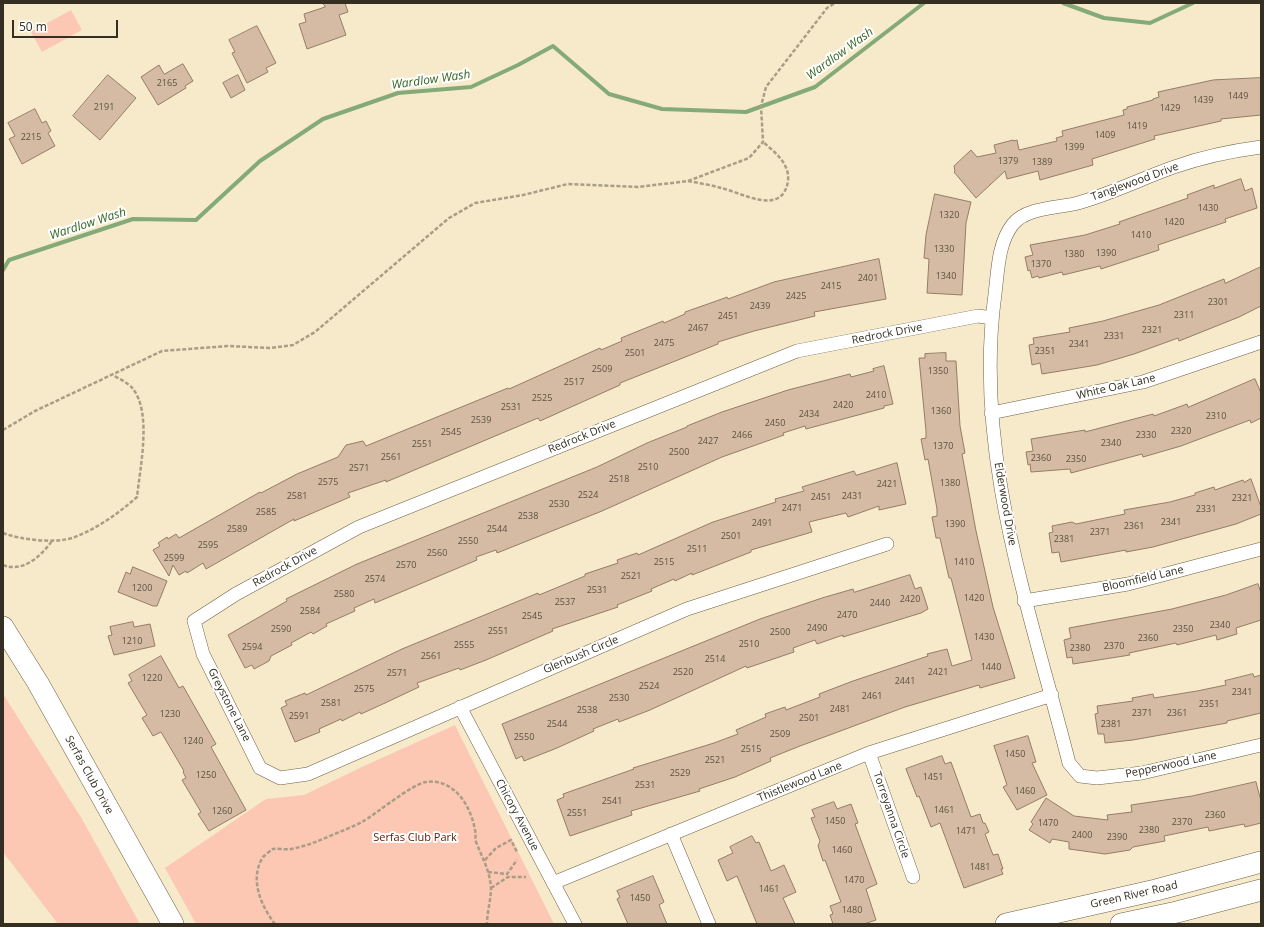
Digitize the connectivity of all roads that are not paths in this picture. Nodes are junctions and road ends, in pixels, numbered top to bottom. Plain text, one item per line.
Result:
1 (1261, 147) edge
2 (1013, 224) joint
3 (992, 318) junction
4 (1261, 342) edge
5 (990, 413) junction
6 (887, 544) dead end
7 (1261, 549) edge
8 (1024, 601) junction
9 (194, 621) joint
10 (3, 627) edge
11 (1052, 695) junction
12 (460, 707) junction
13 (1261, 745) edge
14 (869, 753) junction
15 (1080, 776) joint
16 (280, 778) joint
17 (671, 834) junction
18 (1261, 862) edge
19 (913, 878) dead end
20 (553, 883) junction
21 (1261, 890) edge
22 (173, 924) edge
23 (574, 924) edge
24 (709, 924) edge
25 (1006, 924) edge
26 (1121, 924) edge

1 - 2 street, Tanglewood Drive
2 - 3 street, Elderwood Drive
3 - 5 street, Elderwood Drive
3 - 9 street, Redrock Drive
4 - 5 street, White Oak Lane
5 - 8 street, Elderwood Drive
6 - 12 street, Glenbush Circle
7 - 8 street, Bloomfield Lane
8 - 11 street, Elderwood Drive
9 - 16 street, Greystone Lane
10 - 22 main road, Serfas Club Drive
11 - 14 street, Thistlewood Lane
11 - 15 street, Elderwood Drive
12 - 16 street, Glenbush Circle
12 - 20 street, Chicory Avenue
13 - 15 street, Pepperwood Lane
14 - 17 street, Thistlewood Lane
14 - 19 street, Torreyanna Circle
17 - 20 street, Thistlewood Lane
17 - 24 street
18 - 25 main road, Green River Road
20 - 23 street, Chicory Avenue
21 - 26 main road

